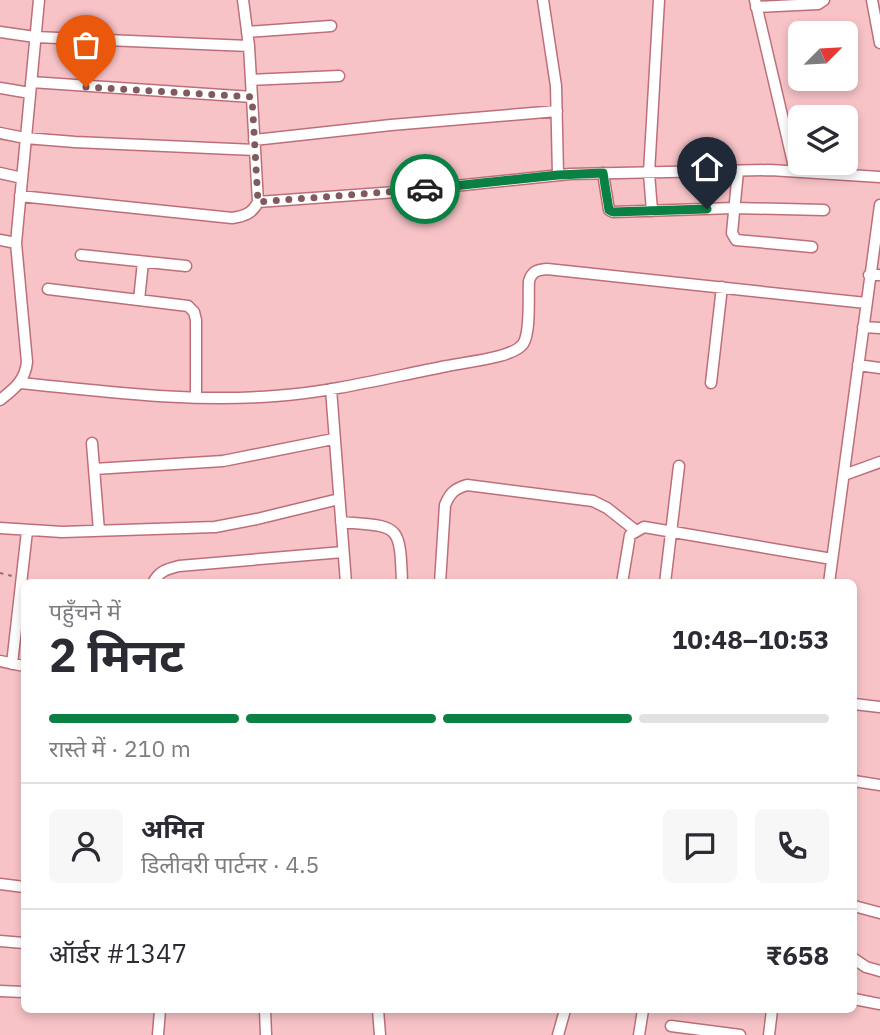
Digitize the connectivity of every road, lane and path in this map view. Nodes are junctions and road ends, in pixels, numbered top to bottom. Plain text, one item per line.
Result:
1 (39, 0) edge
2 (243, 0) edge
3 (543, 0) edge
4 (659, 0) edge
5 (824, 0) edge
6 (872, 0) edge
7 (755, 3) edge
8 (331, 26) dead end
9 (0, 32) edge
10 (247, 32) junction
11 (35, 37) junction
12 (880, 43) edge
13 (249, 46) junction
14 (339, 76) dead end
15 (251, 80) junction
16 (0, 88) edge
17 (31, 88) junction
18 (252, 97) junction
19 (557, 111) junction
20 (0, 133) edge
21 (25, 138) junction
22 (788, 142) edge
23 (254, 145) junction
24 (738, 171) junction
25 (788, 172) edge
26 (0, 173) edge
27 (603, 173) junction
28 (649, 173) junction
29 (558, 175) junction
30 (846, 175) edge
31 (880, 177) edge
32 (22, 178) junction
33 (20, 196) junction
34 (258, 202) junction
35 (880, 205) edge
36 (734, 208) junction
37 (824, 210) dead end
38 (652, 211) junction
39 (879, 215) edge
40 (0, 240) edge
41 (877, 240) edge
42 (16, 243) junction
43 (812, 247) dead end
44 (80, 255) dead end
45 (143, 262) junction
46 (186, 266) dead end
47 (875, 275) edge
48 (722, 287) junction
49 (48, 289) dead end
50 (139, 300) junction
51 (866, 303) junction
52 (863, 327) junction
53 (880, 328) edge
54 (858, 365) junction
55 (880, 368) edge
56 (20, 383) junction
57 (711, 383) dead end
58 (331, 389) junction
59 (196, 397) junction
60 (0, 400) edge
61 (333, 439) junction
62 (92, 443) dead end
63 (880, 462) edge
64 (679, 466) dead end
65 (94, 469) junction
66 (844, 475) junction
67 (339, 499) junction
68 (341, 522) junction
69 (0, 528) edge
70 (635, 530) junction
71 (27, 531) junction
72 (99, 531) junction
73 (670, 532) junction
74 (343, 552) junction
75 (832, 559) junction
76 (22, 579) edge
77 (155, 579) edge
78 (346, 579) edge
79 (402, 579) edge
80 (440, 579) edge
81 (622, 579) edge
82 (666, 579) edge
83 (830, 579) edge
84 (21, 584) edge
85 (0, 661) edge
86 (12, 664) junction
87 (21, 666) edge
88 (857, 704) edge
89 (880, 707) edge
90 (857, 781) edge
91 (880, 785) edge
92 (0, 884) edge
93 (21, 887) edge
94 (857, 907) edge
95 (880, 913) edge
96 (0, 941) edge
97 (21, 943) edge
98 (857, 961) edge
99 (880, 971) edge
100 (0, 991) edge
101 (21, 992) edge
102 (857, 1000) edge
103 (880, 1004) edge
104 (160, 1013) edge
105 (265, 1013) edge
106 (378, 1013) edge
107 (564, 1013) edge
108 (643, 1013) edge
109 (772, 1013) edge
110 (671, 1026) dead end
111 (158, 1035) edge
112 (266, 1035) edge
113 (380, 1035) edge
114 (558, 1035) edge
115 (639, 1035) edge
116 (740, 1035) edge
117 (769, 1035) edge

1 - 11 street
2 - 10 street
3 - 19 street
4 - 28 street
5 - 7 street
6 - 12 street
7 - 22 street
8 - 10 street
9 - 11 street
10 - 13 street
11 - 13 street
11 - 17 street
13 - 15 street
14 - 15 street
15 - 18 street
16 - 17 street
17 - 18 street
17 - 21 street
18 - 23 street
19 - 23 street
19 - 29 street
20 - 21 street
21 - 23 street
21 - 32 street
23 - 34 street
24 - 25 street
24 - 28 street
24 - 36 street
26 - 32 street
27 - 28 street
27 - 29 street
27 - 38 street
28 - 38 street
29 - 34 street
30 - 31 street
32 - 33 street
33 - 34 street
33 - 42 street
35 - 39 street
36 - 37 street
36 - 38 street
36 - 43 street
39 - 41 street
40 - 42 street
41 - 47 street
42 - 56 street
44 - 45 street
45 - 46 street
45 - 50 street
47 - 51 street
48 - 51 street
48 - 57 street
48 - 58 street
49 - 50 street
50 - 59 street
51 - 52 street
52 - 53 street
52 - 54 street
54 - 55 street
54 - 66 street
56 - 59 street
56 - 60 street
58 - 59 street
58 - 61 street
61 - 65 street
61 - 67 street
62 - 65 street
63 - 66 street
64 - 73 street
65 - 72 street
66 - 75 street
67 - 68 street
67 - 72 street
68 - 74 street
68 - 79 street
69 - 71 street
70 - 73 street
70 - 80 street
70 - 81 street
71 - 72 street
71 - 76 street
73 - 75 street
73 - 82 street
74 - 77 street
74 - 78 street
75 - 83 street
84 - 86 street
85 - 86 street
86 - 87 street
88 - 89 street
90 - 91 street
92 - 93 street
94 - 95 street
96 - 97 street
98 - 99 street
100 - 101 street
102 - 103 street
104 - 111 street
105 - 112 street
106 - 113 street
107 - 114 street
108 - 115 street
109 - 117 street
110 - 116 street

